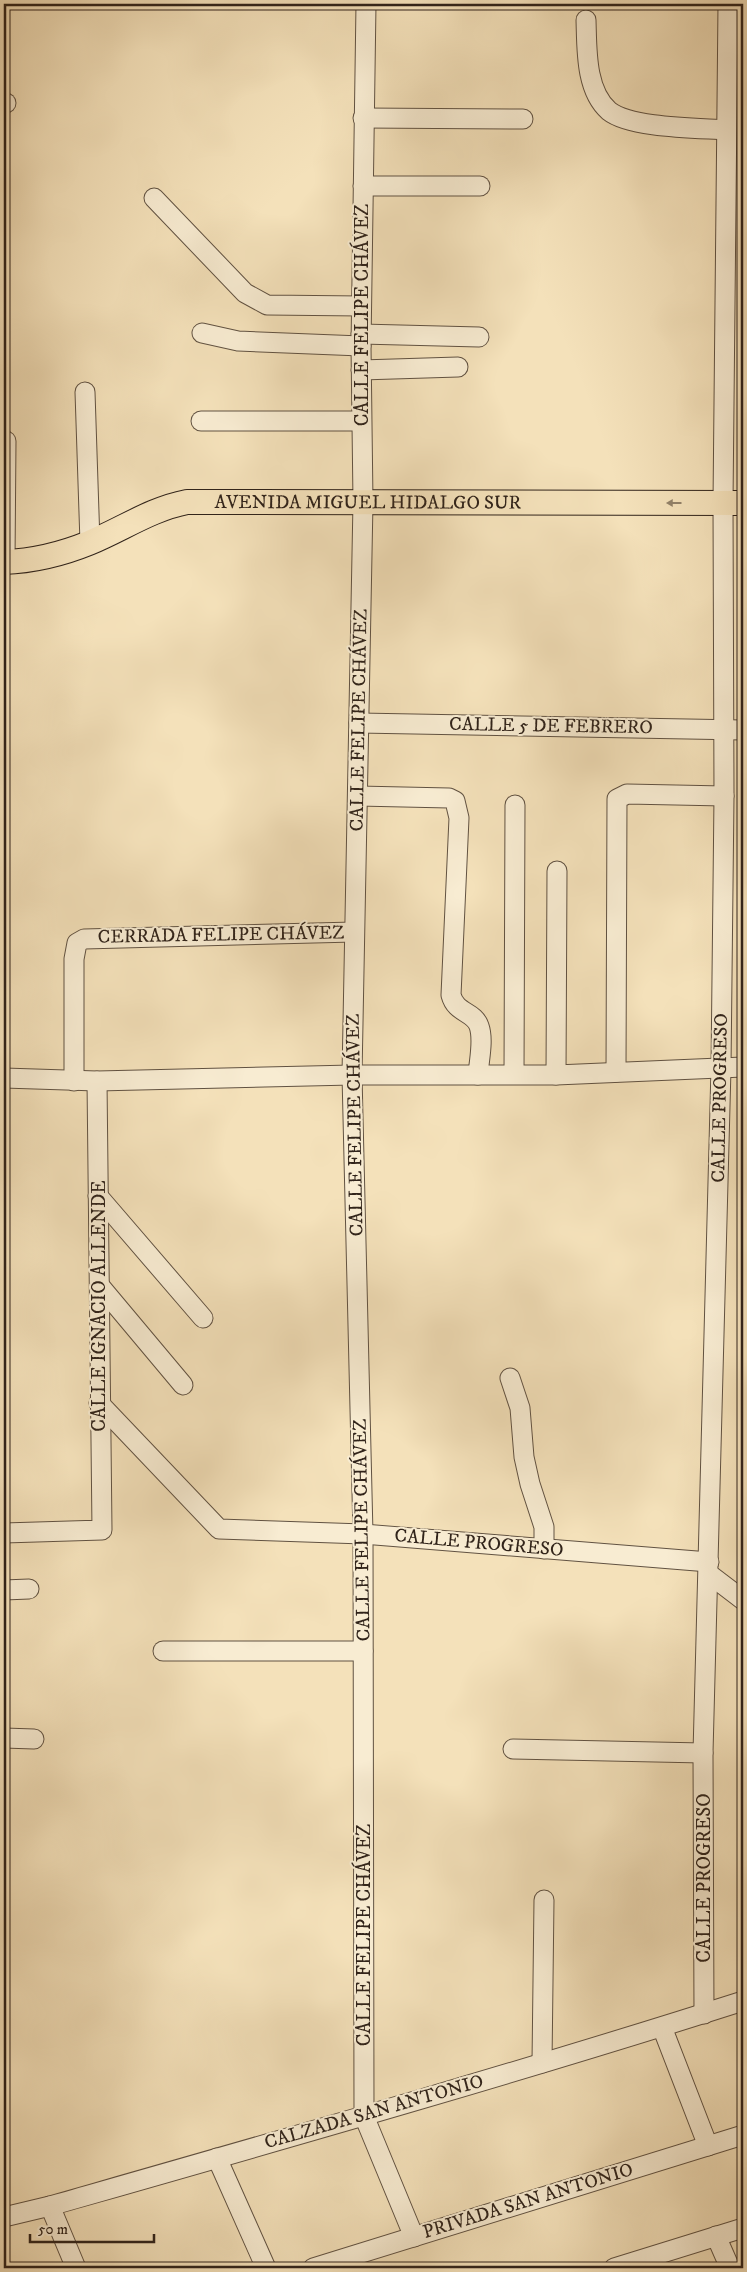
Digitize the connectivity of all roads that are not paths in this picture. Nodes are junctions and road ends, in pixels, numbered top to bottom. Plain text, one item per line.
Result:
1 (366, 4) edge
2 (728, 4) edge
3 (586, 20) dead end
4 (363, 118) junction
5 (523, 119) dead end
6 (726, 130) junction
7 (363, 186) junction
8 (480, 186) dead end
9 (154, 198) dead end
10 (734, 305) edge
11 (361, 306) junction
12 (202, 333) dead end
13 (479, 337) dead end
14 (361, 340) junction
15 (458, 367) dead end
16 (361, 370) junction
17 (85, 392) dead end
18 (201, 421) dead end
19 (361, 421) junction
20 (6, 441) dead end
21 (363, 502) junction
22 (733, 503) edge
23 (90, 543) junction
24 (4, 562) edge
25 (360, 723) junction
26 (724, 729) junction
27 (743, 730) edge
28 (358, 796) junction
29 (724, 796) junction
30 (516, 805) dead end
31 (558, 871) dead end
32 (354, 932) junction
33 (743, 1067) edge
34 (721, 1068) junction
35 (616, 1072) junction
36 (478, 1074) junction
37 (514, 1074) junction
38 (556, 1074) junction
39 (352, 1075) junction
40 (4, 1078) edge
41 (74, 1081) junction
42 (97, 1081) junction
43 (98, 1196) junction
44 (100, 1286) junction
45 (203, 1318) dead end
46 (510, 1378) dead end
47 (183, 1385) dead end
48 (100, 1403) junction
49 (4, 1533) edge
50 (363, 1534) junction
51 (544, 1549) junction
52 (709, 1568) junction
53 (29, 1589) dead end
54 (4, 1590) edge
55 (743, 1600) edge
56 (163, 1651) dead end
57 (363, 1651) junction
58 (4, 1738) edge
59 (34, 1739) dead end
60 (513, 1749) dead end
61 (703, 1753) junction
62 (544, 1900) dead end
63 (743, 2001) edge
64 (704, 2014) junction
65 (662, 2027) junction
66 (542, 2062) junction
67 (364, 2116) junction
68 (743, 2135) edge
69 (708, 2146) junction
70 (217, 2158) junction
71 (50, 2206) junction
72 (4, 2217) edge
73 (743, 2228) edge
74 (414, 2236) junction
75 (716, 2236) junction
76 (76, 2268) edge
77 (266, 2268) edge
78 (313, 2268) edge
79 (614, 2268) edge
80 (730, 2268) edge

1 - 4 street, CALLE FELIPE CHÁVEZ
2 - 6 street, CALLE PROGRESO
3 - 6 street
4 - 5 street
4 - 7 street, CALLE FELIPE CHÁVEZ
6 - 10 street, CALLE PROGRESO
7 - 8 street
7 - 11 street, CALLE FELIPE CHÁVEZ
9 - 11 street
10 - 22 street, CALLE PROGRESO
11 - 14 street, CALLE FELIPE CHÁVEZ
12 - 14 street
13 - 14 street
14 - 16 street, CALLE FELIPE CHÁVEZ
15 - 16 street
16 - 19 street, CALLE FELIPE CHÁVEZ
17 - 23 street
18 - 19 street
19 - 21 street, CALLE FELIPE CHÁVEZ
20 - 24 street
22 -> 21 main road, AVENIDA MIGUEL HIDALGO SUR
21 - 23 main road, AVENIDA MIGUEL HIDALGO SUR
21 - 25 street, CALLE FELIPE CHÁVEZ
22 - 26 street, CALLE PROGRESO
23 - 24 main road, AVENIDA MIGUEL HIDALGO SUR
25 - 26 street, CALLE 5 DE FEBRERO
25 - 28 street, CALLE FELIPE CHÁVEZ
26 - 27 street, CALLE 5 DE FEBRERO
26 - 29 street, CALLE PROGRESO
28 - 32 street, CALLE FELIPE CHÁVEZ
28 - 36 street
29 - 34 street, CALLE PROGRESO
29 - 35 street
30 - 37 street
31 - 38 street
32 - 39 street, CALLE FELIPE CHÁVEZ
32 - 41 street, CERRADA FELIPE CHÁVEZ
33 - 34 street
34 - 35 street
34 - 52 street, CALLE PROGRESO
35 - 38 street
36 - 37 street
36 - 39 street
37 - 38 street
39 - 42 street
39 - 50 street, CALLE FELIPE CHÁVEZ
40 - 41 street
41 - 42 street
42 - 43 street, CALLE IGNACIO ALLENDE
43 - 44 street, CALLE IGNACIO ALLENDE
43 - 45 street
44 - 47 street
44 - 48 street, CALLE IGNACIO ALLENDE
46 - 51 street
48 - 49 street, CALLE IGNACIO ALLENDE
48 - 50 street, CALLE PROGRESO
50 - 51 street, CALLE PROGRESO
50 - 57 street, CALLE FELIPE CHÁVEZ
51 - 52 street, CALLE PROGRESO
52 - 55 street
52 - 61 street, CALLE PROGRESO
53 - 54 street
56 - 57 street
57 - 67 street, CALLE FELIPE CHÁVEZ
58 - 59 street
60 - 61 street
61 - 64 street, CALLE PROGRESO
62 - 66 street
63 - 64 street, CALZADA SAN ANTONIO
64 - 65 street, CALZADA SAN ANTONIO
65 - 66 street, CALZADA SAN ANTONIO
65 - 69 street
66 - 67 street, CALZADA SAN ANTONIO
67 - 70 street, CALZADA SAN ANTONIO
67 - 74 street, CALLE FELIPE CHÁVEZ
68 - 69 street, PRIVADA SAN ANTONIO
69 - 74 street, PRIVADA SAN ANTONIO
70 - 71 street, CALZADA SAN ANTONIO
70 - 77 street
71 - 72 street, CALZADA SAN ANTONIO
71 - 76 street
73 - 75 street
74 - 78 street, PRIVADA SAN ANTONIO
75 - 79 street
75 - 80 street

